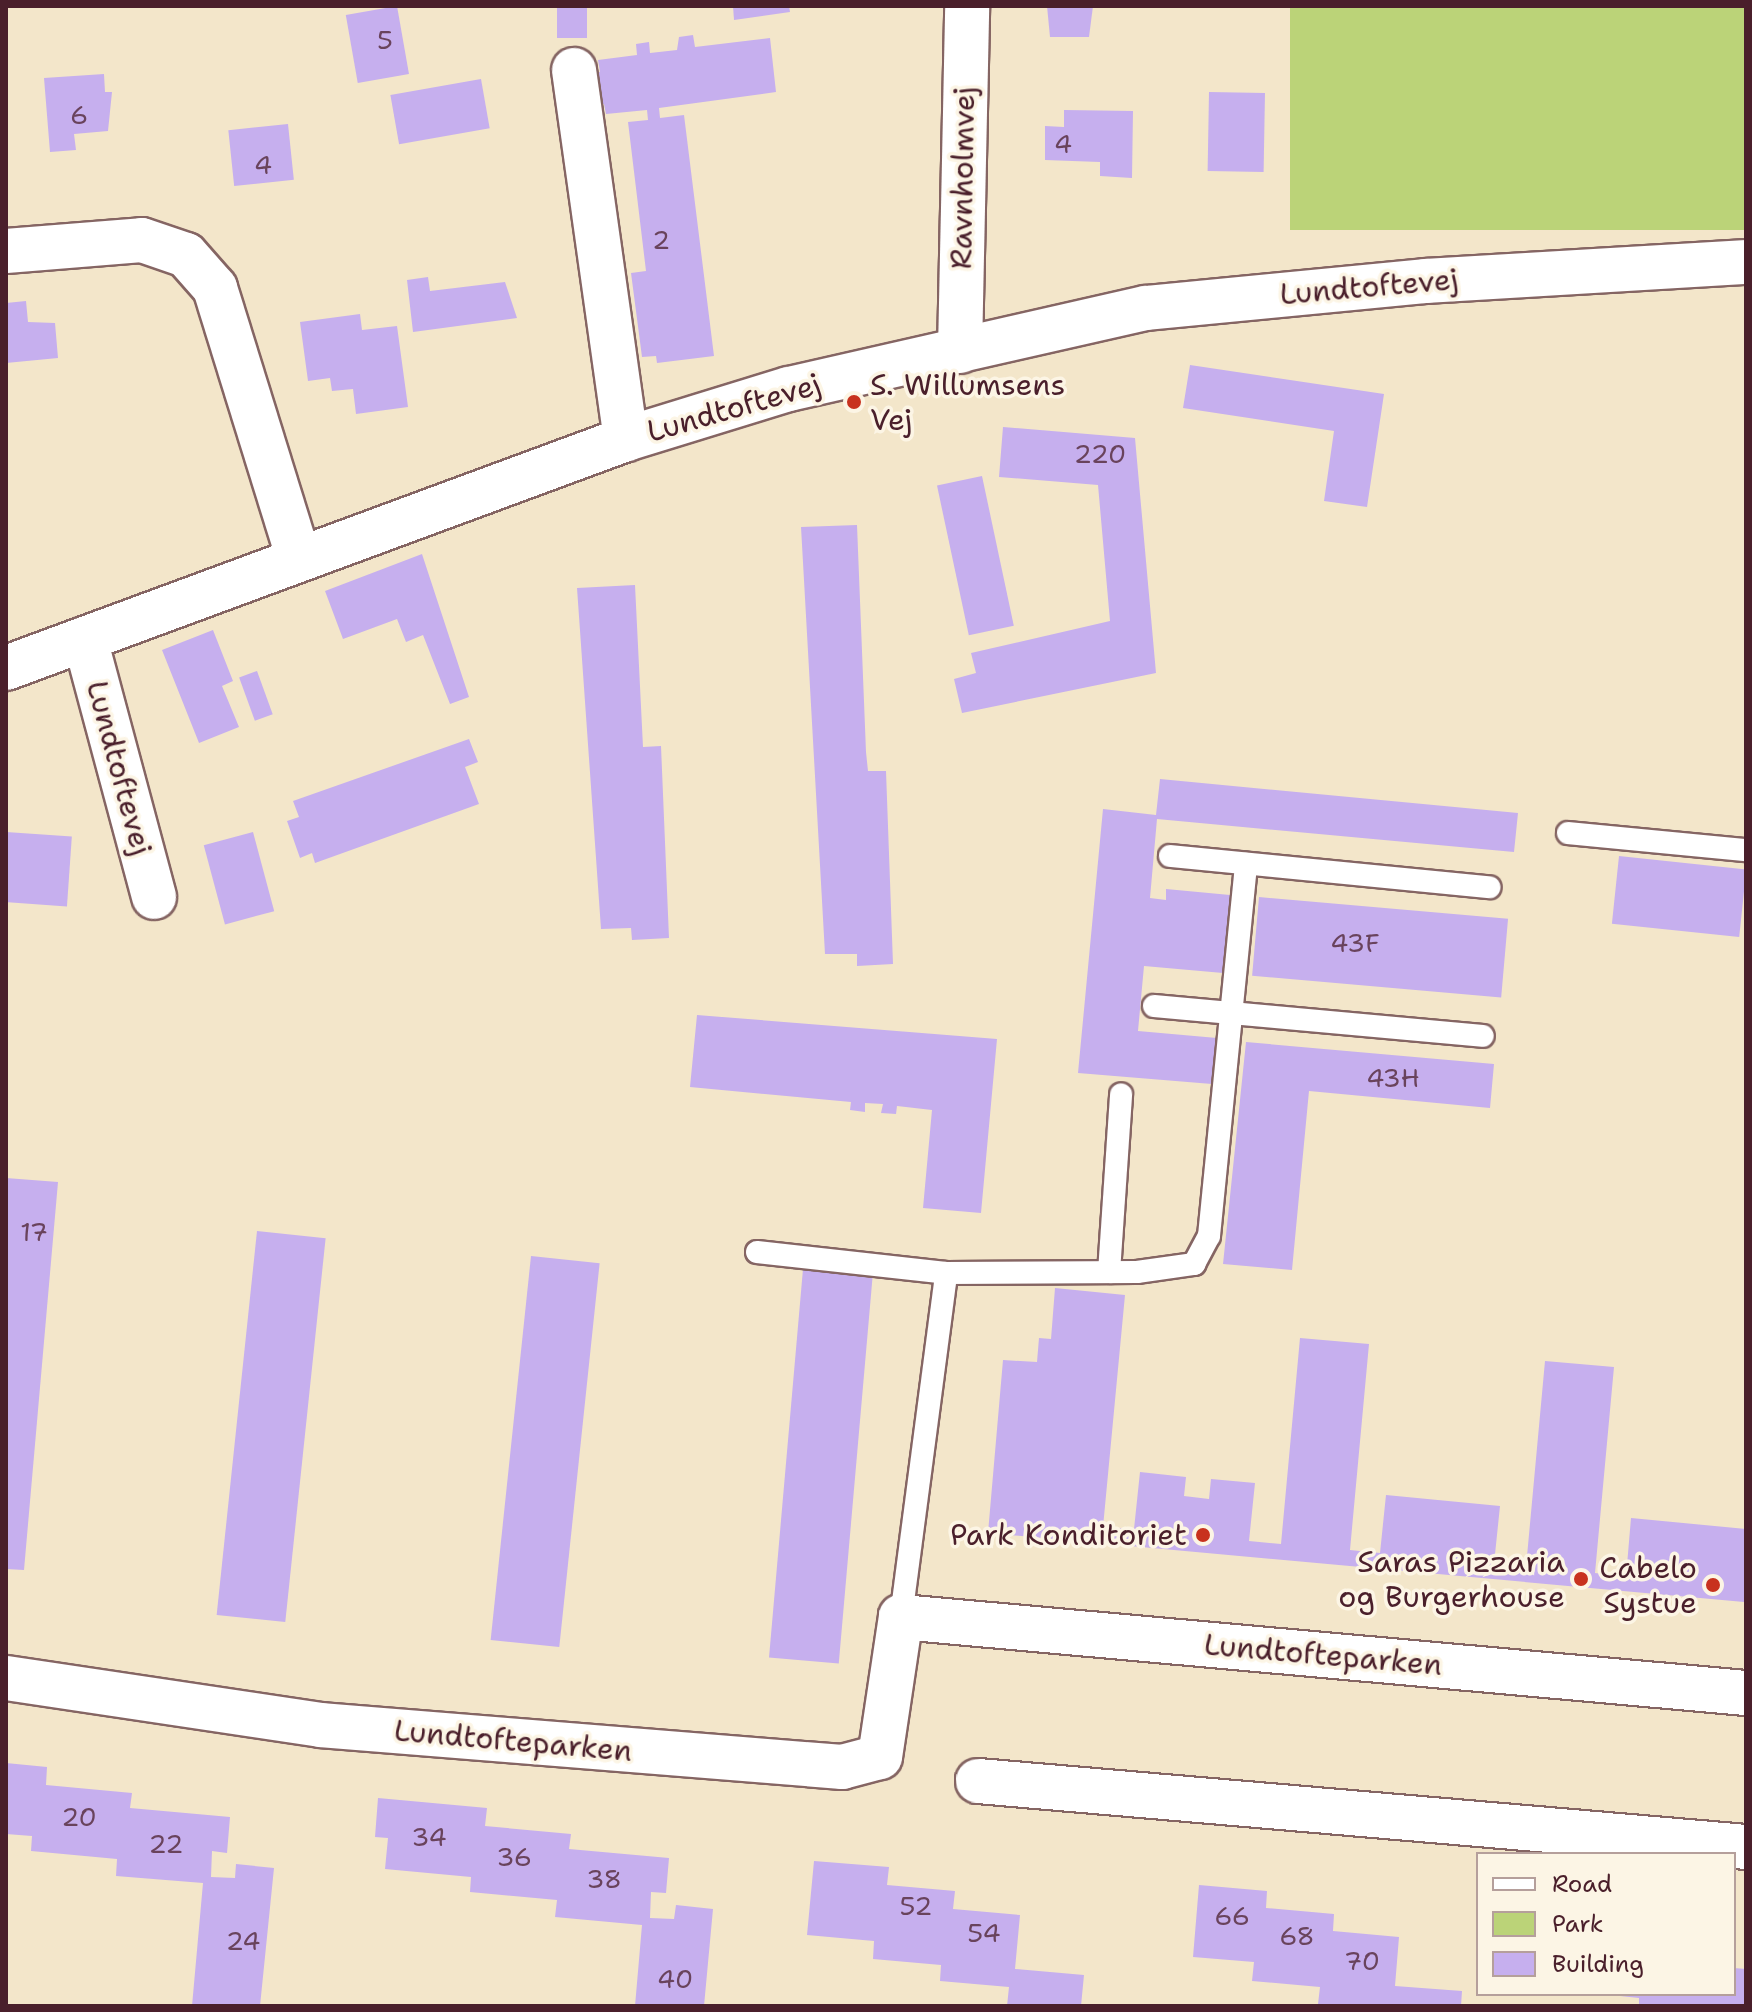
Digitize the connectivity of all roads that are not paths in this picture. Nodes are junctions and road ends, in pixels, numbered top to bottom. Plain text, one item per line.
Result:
1 (967, 6) edge
2 (574, 70) dead end
3 (6, 251) edge
4 (1746, 262) edge
5 (960, 351) junction
6 (626, 439) junction
7 (299, 559) junction
8 (85, 639) junction
9 (6, 668) edge
10 (1568, 833) dead end
11 (1746, 850) edge
12 (1170, 856) dead end
13 (1246, 864) junction
14 (1489, 887) dead end
15 (154, 897) dead end
16 (1154, 1006) dead end
17 (1230, 1013) junction
18 (1483, 1036) dead end
19 (1121, 1094) dead end
20 (757, 1252) dead end
21 (1109, 1272) junction
22 (946, 1273) junction
23 (901, 1617) junction
24 (6, 1678) edge
25 (1746, 1693) edge
26 (978, 1781) dead end
27 (1746, 1847) edge

1 - 5 street, Ravnholmvej
2 - 6 street
3 - 7 street
4 - 5 street, Lundtoftevej
5 - 6 street, Lundtoftevej
6 - 7 street, Lundtoftevej
7 - 8 street, Lundtoftevej
8 - 9 street, Lundtoftevej
8 - 15 street, Lundtoftevej
10 - 11 lane
12 - 13 lane
13 - 14 lane
13 - 17 lane
16 - 17 lane
17 - 18 lane
17 - 21 lane
19 - 21 lane
20 - 22 lane
21 - 22 lane
22 - 23 lane, Lundtofteparken
23 - 24 street, Lundtofteparken
23 - 25 street, Lundtofteparken
26 - 27 street

